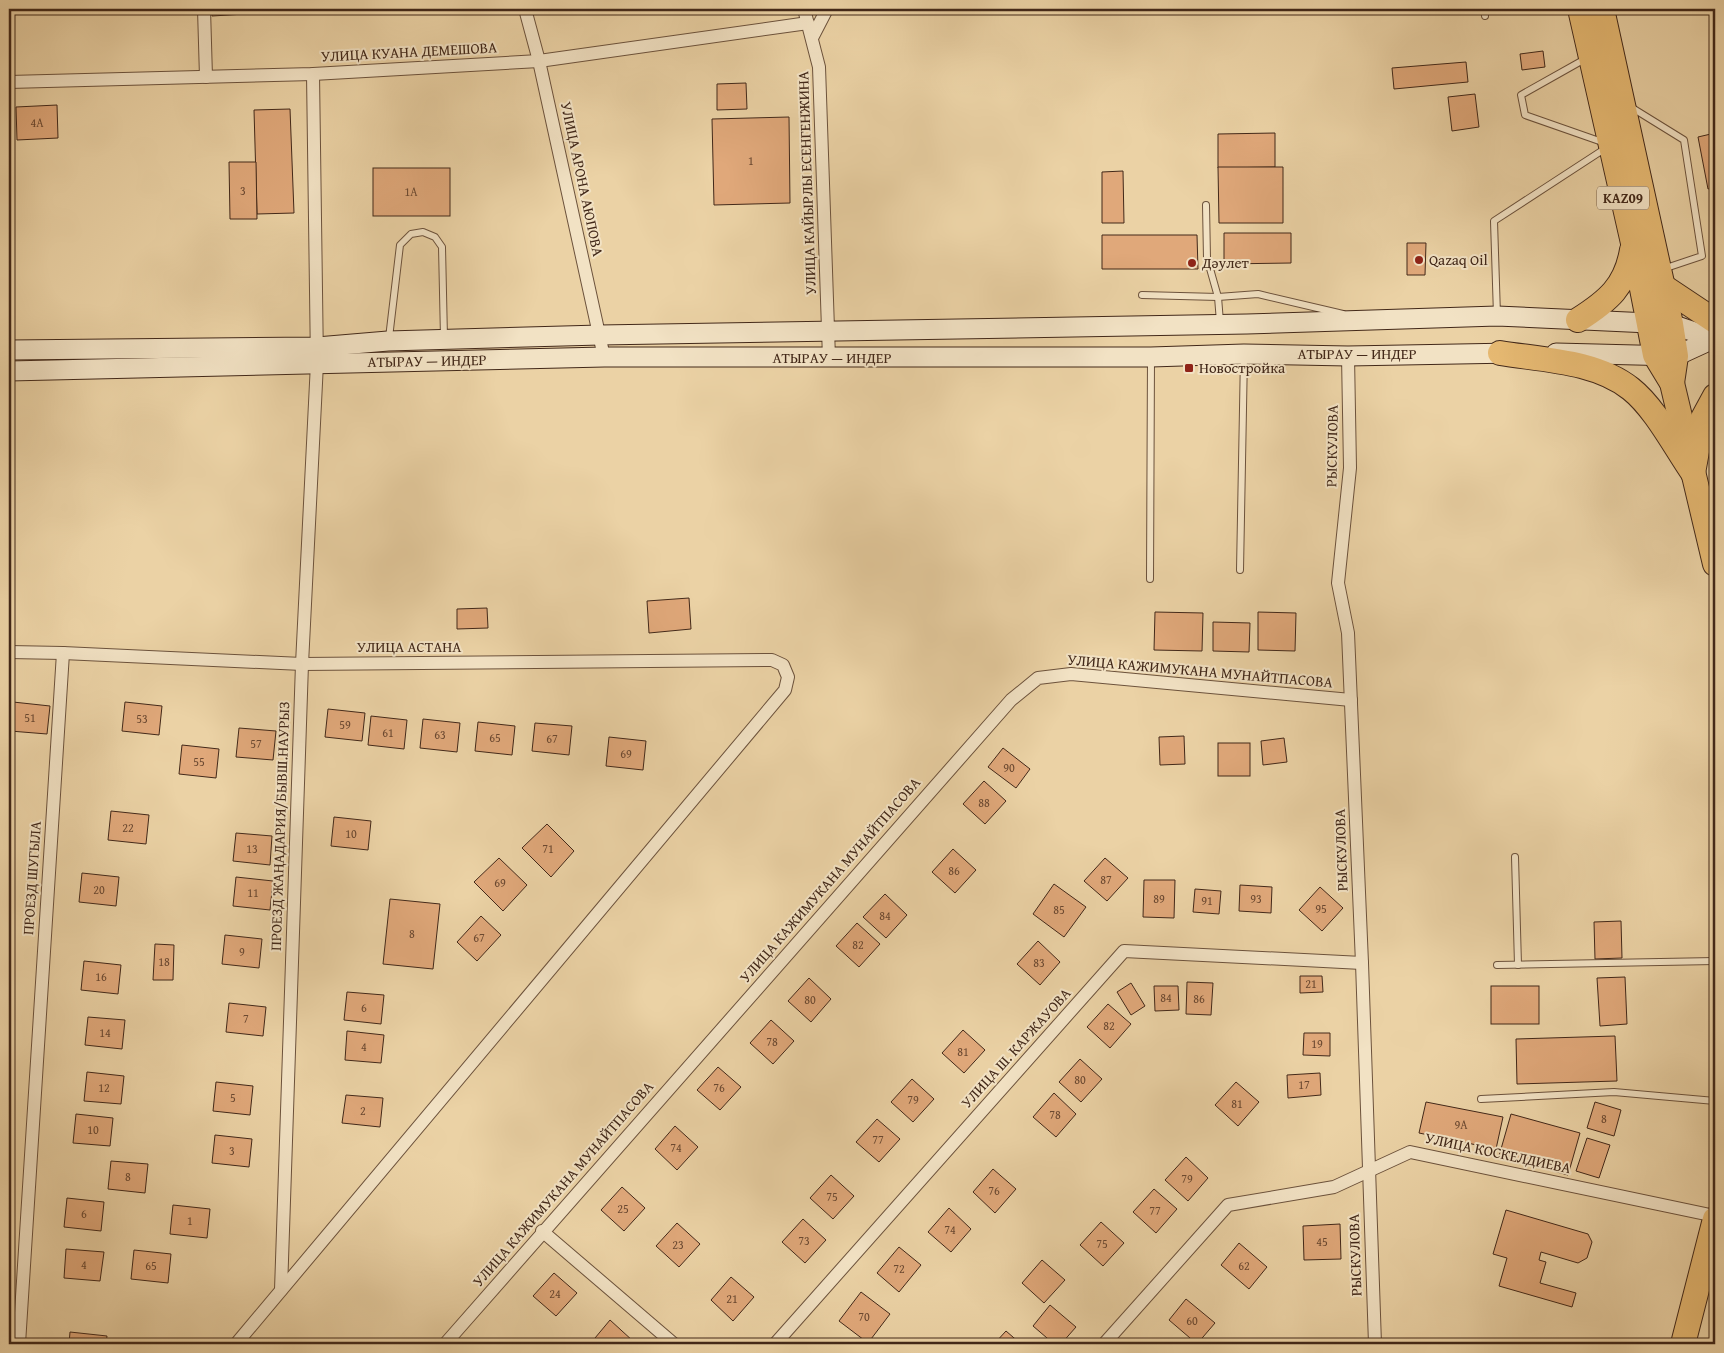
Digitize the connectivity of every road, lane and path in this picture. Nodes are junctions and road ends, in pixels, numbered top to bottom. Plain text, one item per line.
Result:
1 (204, 9) edge
2 (525, 9) edge
3 (804, 9) edge
4 (827, 9) edge
5 (1580, 9) edge
6 (1602, 9) edge
7 (808, 24) junction
8 (812, 38) junction
9 (1591, 56) junction
10 (539, 61) junction
11 (313, 74) junction
12 (206, 77) junction
13 (9, 82) edge
14 (1622, 101) junction
15 (1611, 145) junction
16 (1206, 205) dead end
17 (1633, 243) junction
18 (1662, 278) junction
19 (1142, 294) dead end
20 (1218, 297) junction
21 (1498, 316) junction
22 (1365, 320) junction
23 (1578, 320) junction
24 (1220, 324) junction
25 (1660, 324) junction
26 (828, 330) junction
27 (1715, 333) edge
28 (600, 335) junction
29 (444, 339) junction
30 (388, 341) junction
31 (9, 350) edge
32 (1500, 353) junction
33 (1244, 354) junction
34 (317, 355) junction
35 (1665, 355) junction
36 (1348, 356) junction
37 (604, 357) junction
38 (1152, 357) junction
39 (829, 358) junction
40 (9, 371) edge
41 (1715, 396) edge
42 (1693, 473) junction
43 (1715, 564) edge
44 (1240, 570) dead end
45 (1150, 579) dead end
46 (9, 652) edge
47 (63, 653) junction
48 (302, 664) junction
49 (1351, 700) junction
50 (1515, 857) dead end
51 (1715, 960) edge
52 (1362, 963) junction
53 (1497, 965) dead end
54 (1518, 965) junction
55 (1480, 1099) dead end
56 (1715, 1101) edge
57 (1368, 1172) junction
58 (1715, 1217) edge
59 (542, 1231) junction
60 (281, 1290) junction
61 (18, 1344) edge
62 (236, 1344) edge
63 (445, 1344) edge
64 (674, 1344) edge
65 (775, 1344) edge
66 (1104, 1344) edge
67 (1375, 1344) edge
68 (1683, 1344) edge

1 - 12 street
2 - 10 street, УЛИЦА АРОНА АЮПОВА
3 - 7 street, УЛИЦА КАЙЫРЛЫ ЕСЕНГЕНЖИНА
4 - 8 street
5 - 9 highway, KAZ09
6 - 14 highway, KAZ09
7 - 8 street, УЛИЦА КАЙЫРЛЫ ЕСЕНГЕНЖИНА
7 - 10 street, УЛИЦА КУАНА ДЕМЕШОВА
8 - 26 street, УЛИЦА КАЙЫРЛЫ ЕСЕНГЕНЖИНА
9 - 15 highway, KAZ09
9 - 15 lane
10 - 11 street, УЛИЦА КУАНА ДЕМЕШОВА
10 - 28 street, УЛИЦА АРОНА АЮПОВА
11 - 12 street, УЛИЦА КУАНА ДЕМЕШОВА
11 - 34 street, ПРОЕЗД ЖАҢАДАРИЯ/БЫВШ.НАУРЫЗ
12 - 13 street, УЛИЦА КУАНА ДЕМЕШОВА
14 - 18 highway, KAZ09
14 - 18 lane
15 - 17 highway, KAZ09
15 - 21 lane
16 - 20 lane
17 - 23 highway
17 - 25 highway, KAZ09
18 - 25 highway, KAZ09
18 - 27 highway
19 - 20 lane
20 - 22 lane
20 - 24 lane
21 - 22 main road, АТЫРАУ — ИНДЕР
21 - 23 main road, АТЫРАУ — ИНДЕР
22 - 24 main road, АТЫРАУ — ИНДЕР
23 - 25 main road, АТЫРАУ — ИНДЕР
24 - 26 main road, АТЫРАУ — ИНДЕР
25 - 27 main road, АТЫРАУ — ИНДЕР
25 - 35 highway, KAZ09
26 - 28 main road, АТЫРАУ — ИНДЕР
26 - 39 street, УЛИЦА КАЙЫРЛЫ ЕСЕНГЕНЖИНА
27 - 35 main road
28 - 29 main road, АТЫРАУ — ИНДЕР
28 - 37 street, УЛИЦА АРОНА АЮПОВА
29 - 30 main road, АТЫРАУ — ИНДЕР
29 - 30 lane
30 - 34 main road, АТЫРАУ — ИНДЕР
31 - 34 main road, АТЫРАУ — ИНДЕР
32 - 35 main road, АТЫРАУ — ИНДЕР
32 - 36 main road, АТЫРАУ — ИНДЕР
32 - 42 highway
33 - 36 main road, АТЫРАУ — ИНДЕР
33 - 38 main road, АТЫРАУ — ИНДЕР
33 - 44 lane
34 - 37 main road, АТЫРАУ — ИНДЕР
34 - 40 main road, АТЫРАУ — ИНДЕР
34 - 48 street, ПРОЕЗД ЖАҢАДАРИЯ/БЫВШ.НАУРЫЗ
35 - 42 highway, KAZ09
36 - 49 street, РЫСКУЛОВА
37 - 39 main road, АТЫРАУ — ИНДЕР
38 - 39 main road, АТЫРАУ — ИНДЕР
38 - 45 lane
41 - 42 highway
42 - 43 highway, KAZ09
46 - 47 street, УЛИЦА АСТАНА
47 - 48 street, УЛИЦА АСТАНА
47 - 61 street, ПРОЕЗД ШУГЫЛА
48 - 60 street, ПРОЕЗД ЖАҢАДАРИЯ/БЫВШ.НАУРЫЗ
48 - 60 street, УЛИЦА АСТАНА
49 - 52 street, РЫСКУЛОВА
49 - 59 street, УЛИЦА КАЖИМУКАНА МУНАЙТПАСОВА
50 - 54 lane
51 - 54 lane
52 - 57 street, РЫСКУЛОВА
52 - 65 street, УЛИЦА Ш. КАРЖАУОВА
53 - 54 lane
55 - 56 lane
57 - 58 street, УЛИЦА КОСКЕЛДИЕВА
57 - 66 street, УЛИЦА КОСКЕЛДИЕВА
57 - 67 street, РЫСКУЛОВА
58 - 68 highway
59 - 63 street, УЛИЦА КАЖИМУКАНА МУНАЙТПАСОВА
59 - 64 street
60 - 62 street

